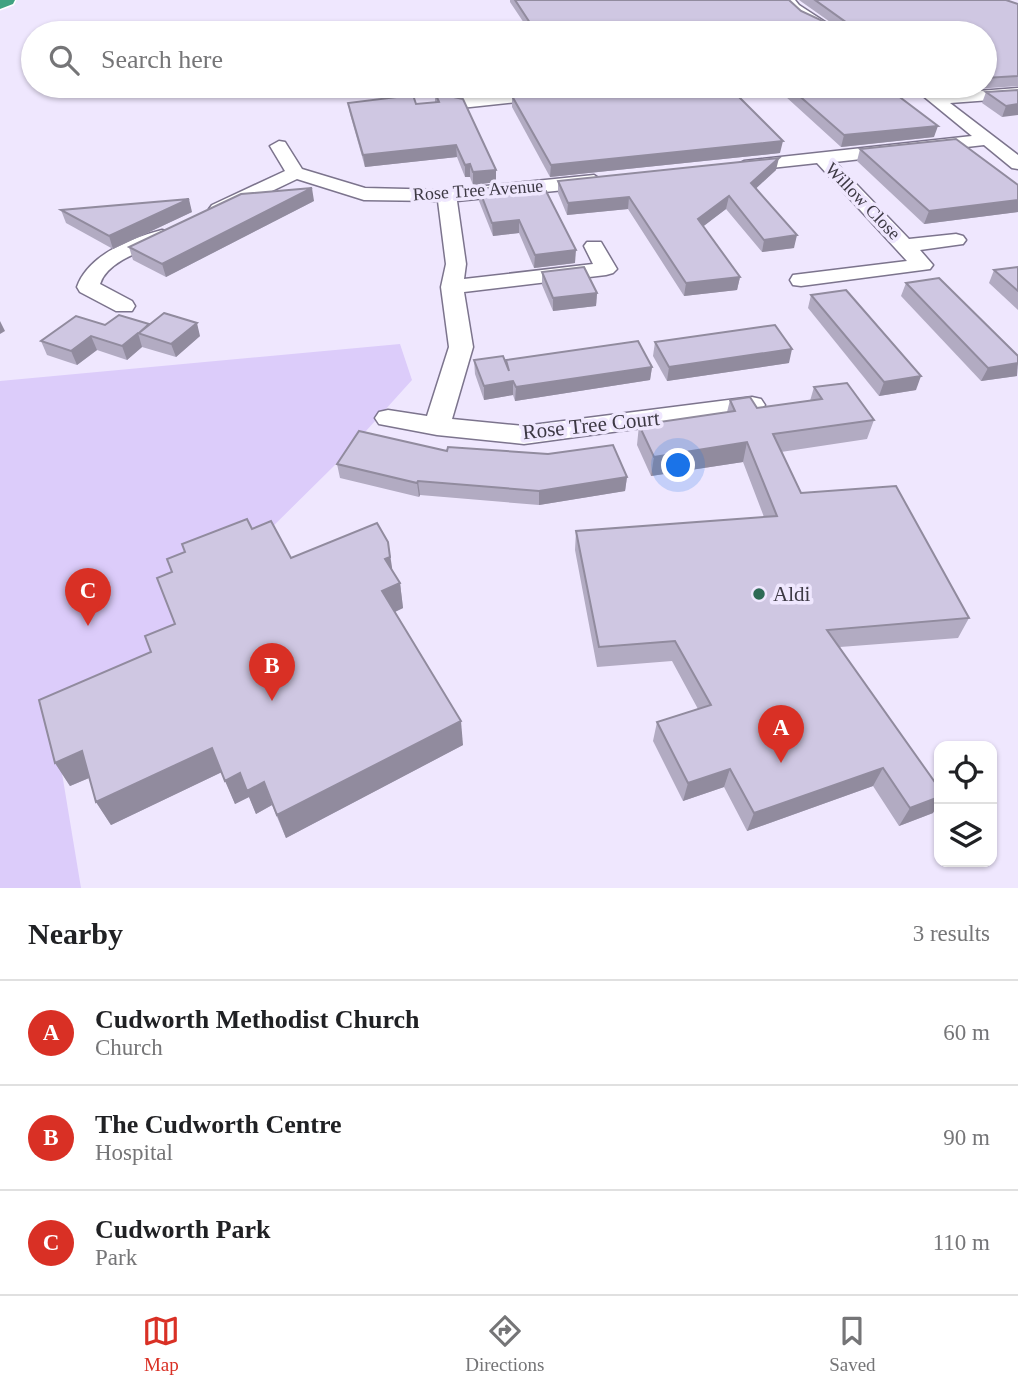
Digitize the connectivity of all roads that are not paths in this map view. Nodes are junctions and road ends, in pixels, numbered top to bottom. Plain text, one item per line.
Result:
1 (6, 0) edge
2 (789, 0) edge
3 (0, 3) edge
4 (815, 21) edge
5 (1018, 93) edge
6 (997, 95) edge
7 (459, 98) edge
8 (511, 98) edge
9 (951, 98) edge
10 (938, 99) joint
11 (987, 140) junction
12 (279, 146) dead end
13 (822, 158) junction
14 (1018, 164) edge
15 (728, 167) edge
16 (296, 173) junction
17 (617, 178) edge
18 (447, 196) junction
19 (205, 216) edge
20 (181, 227) edge
21 (956, 240) dead end
22 (905, 245) junction
23 (594, 247) dead end
24 (801, 280) dead end
25 (452, 288) junction
26 (124, 306) dead end
27 (752, 405) edge
28 (388, 418) dead end
29 (437, 426) junction

1 - 3 highway
2 - 4 street
5 - 6 street
7 - 8 street
9 - 10 street
10 - 11 street
11 - 13 street
11 - 14 street
12 - 16 street
13 - 15 street
13 - 22 street, Willow Close
16 - 18 street, Rose Tree Avenue
16 - 19 street
17 - 18 street, Rose Tree Avenue
18 - 25 street
20 - 26 street
21 - 22 street, Willow Close
22 - 24 street, Willow Close
23 - 25 street
25 - 29 street
27 - 29 street, Rose Tree Court
28 - 29 street, Rose Tree Court

